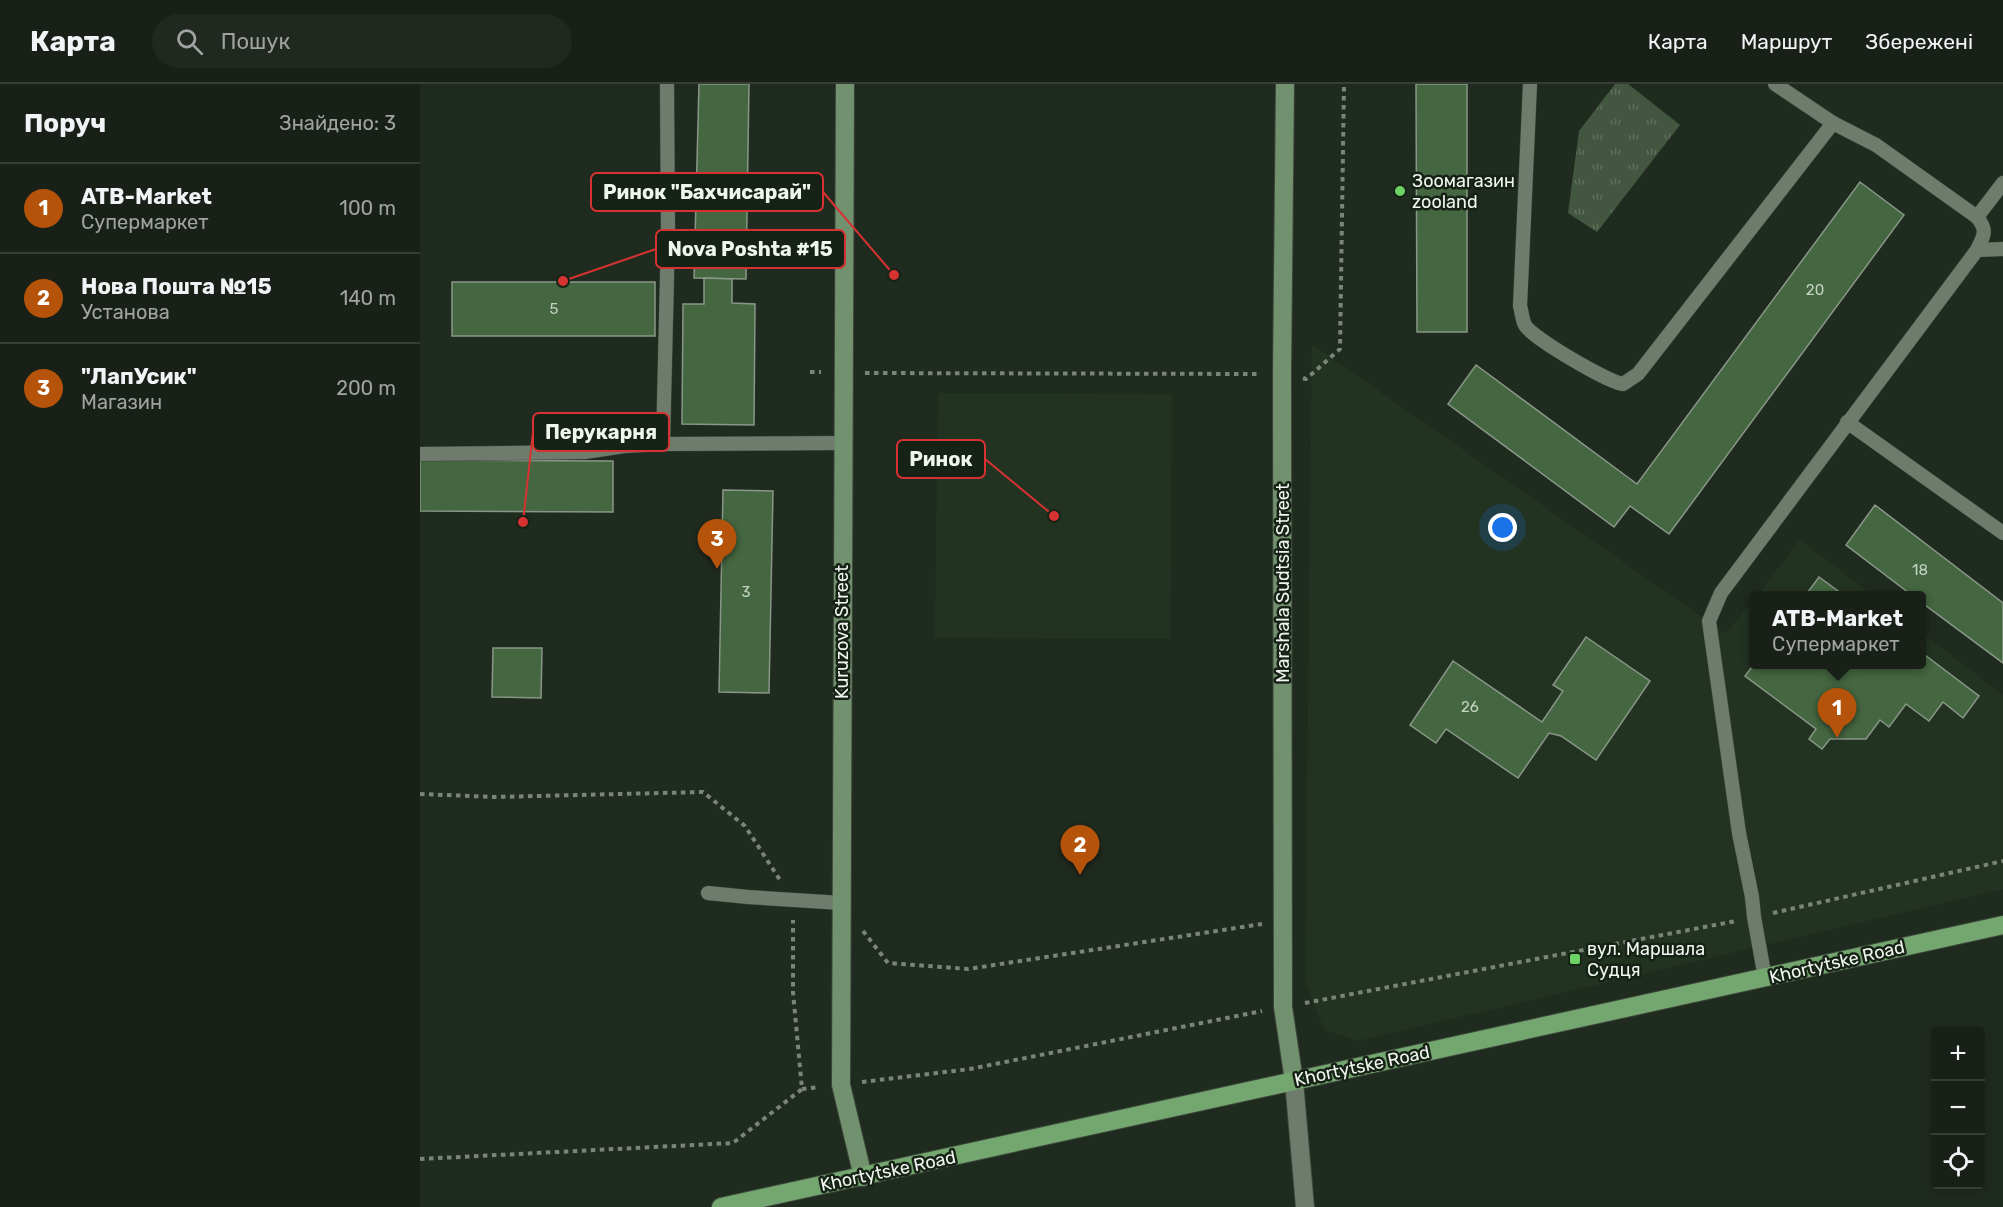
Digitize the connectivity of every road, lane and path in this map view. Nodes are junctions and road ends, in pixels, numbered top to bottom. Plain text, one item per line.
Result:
1 (667, 84) edge
2 (845, 84) edge
3 (1285, 84) edge
4 (1344, 84) edge
5 (1530, 84) edge
6 (1775, 84) edge
7 (1833, 123) junction
8 (2003, 183) edge
9 (1977, 217) junction
10 (2003, 249) edge
11 (1977, 250) junction
12 (810, 372) dead end
13 (843, 373) junction
14 (1282, 374) junction
15 (1847, 422) junction
16 (843, 443) junction
17 (663, 444) junction
18 (420, 454) edge
19 (2003, 533) edge
20 (420, 794) edge
21 (2003, 861) edge
22 (708, 893) dead end
23 (793, 900) junction
24 (842, 903) junction
25 (1754, 917) junction
26 (1284, 920) junction
27 (2003, 925) edge
28 (1765, 978) junction
29 (1283, 1007) junction
30 (1294, 1081) junction
31 (841, 1085) junction
32 (802, 1089) junction
33 (420, 1159) edge
34 (863, 1177) junction
35 (721, 1207) edge
36 (1305, 1207) edge

1 - 17 lane
2 - 13 street, Kuruzova Street
3 - 14 street, Marshala Sudtsia Street
4 - 14 path
5 - 7 lane
6 - 7 lane
7 - 9 lane
8 - 9 lane
9 - 11 lane
10 - 11 lane
11 - 15 lane
12 - 13 path
13 - 14 path
13 - 16 street, Kuruzova Street
14 - 26 street, Marshala Sudtsia Street
15 - 19 lane
15 - 25 lane
16 - 17 lane
16 - 24 street, Kuruzova Street
17 - 18 lane
20 - 23 path
21 - 25 path
22 - 23 lane
23 - 24 lane
23 - 32 path
24 - 26 path
24 - 31 street, Kuruzova Street
25 - 28 lane
25 - 29 path
26 - 29 street, Marshala Sudtsia Street
27 - 28 main road, Khortytske Road
28 - 30 main road, Khortytske Road
29 - 30 street, Marshala Sudtsia Street
29 - 31 path
30 - 34 main road, Khortytske Road
30 - 36 street
31 - 32 path
31 - 34 street, Kuruzova Street
32 - 33 path
34 - 35 main road, Khortytske Road

